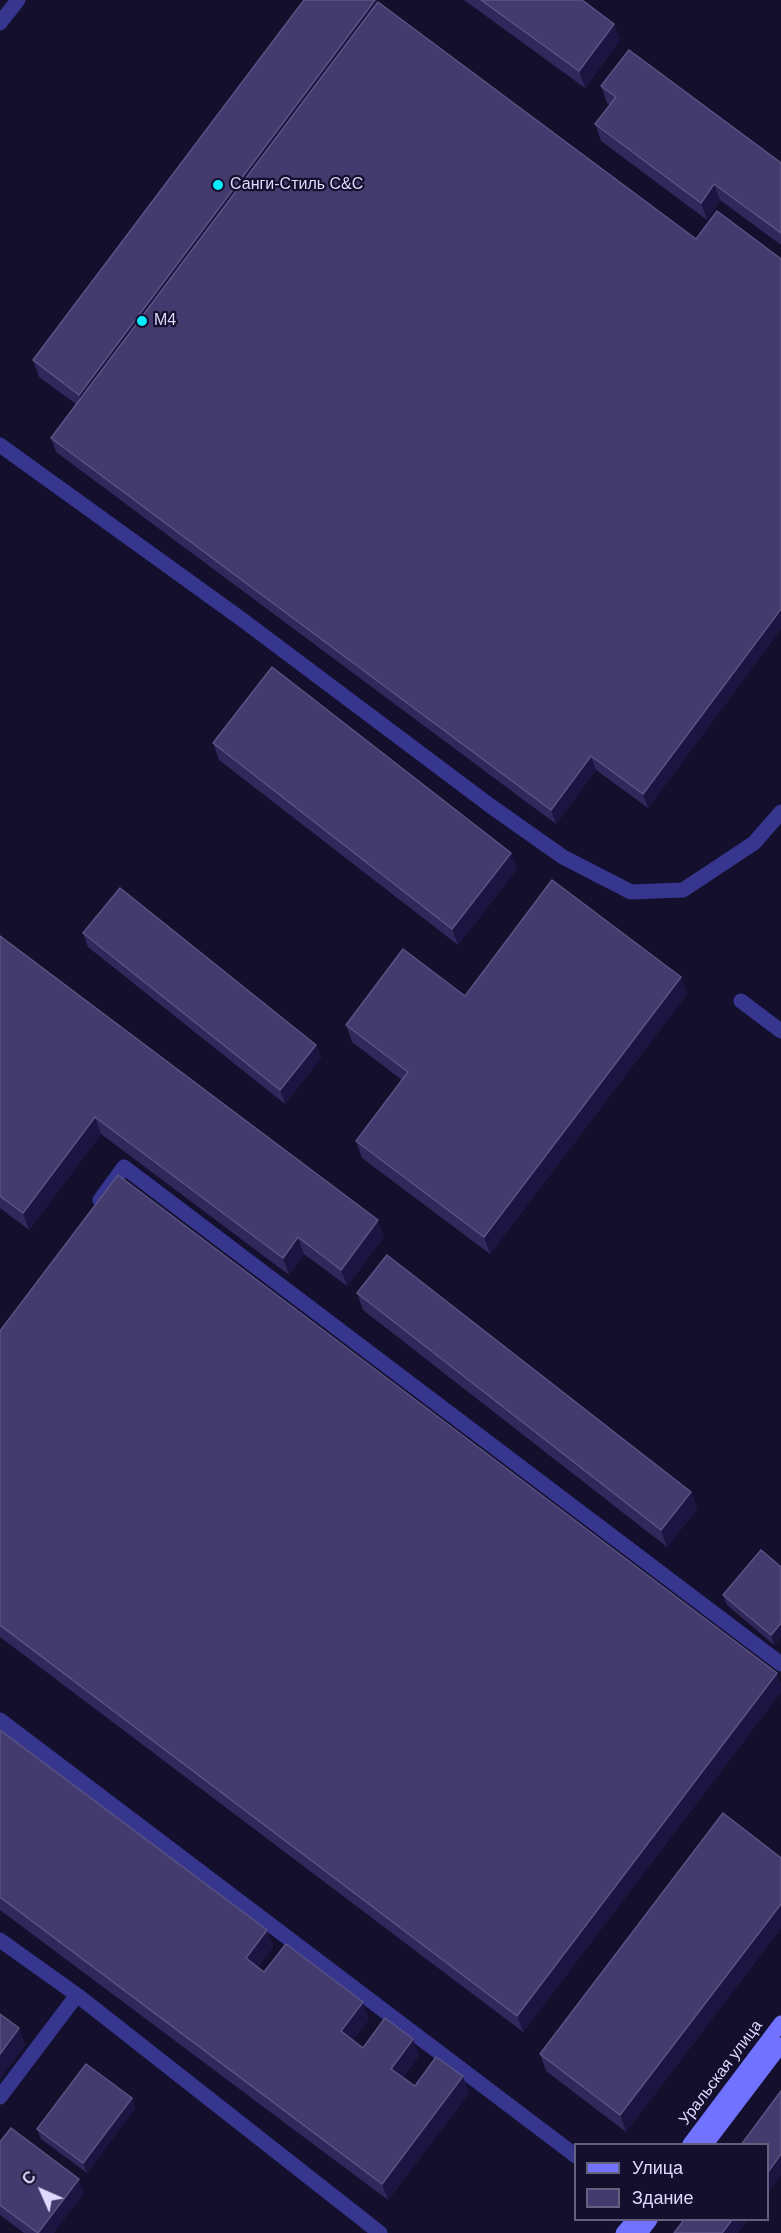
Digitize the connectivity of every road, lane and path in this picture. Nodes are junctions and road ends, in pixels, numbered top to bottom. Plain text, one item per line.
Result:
1 (18, 0) edge
2 (0, 23) edge
3 (0, 445) edge
4 (781, 812) edge
5 (741, 1001) dead end
6 (781, 1031) edge
7 (89, 1214) edge
8 (781, 1664) edge
9 (0, 1720) edge
10 (0, 1940) edge
11 (77, 1995) junction
12 (781, 2023) edge
13 (781, 2045) edge
14 (0, 2097) edge
15 (691, 2143) edge
16 (708, 2143) edge
17 (574, 2154) edge
18 (633, 2221) edge
19 (649, 2221) edge
20 (380, 2233) edge
21 (623, 2233) edge
22 (640, 2233) edge

1 - 2 street
3 - 4 street
5 - 6 street
7 - 8 street
9 - 17 street
10 - 11 street
11 - 14 street
11 - 20 street
12 - 15 main road, Уральская улица
13 - 16 main road, Уральская улица
18 - 21 main road
19 - 22 main road

